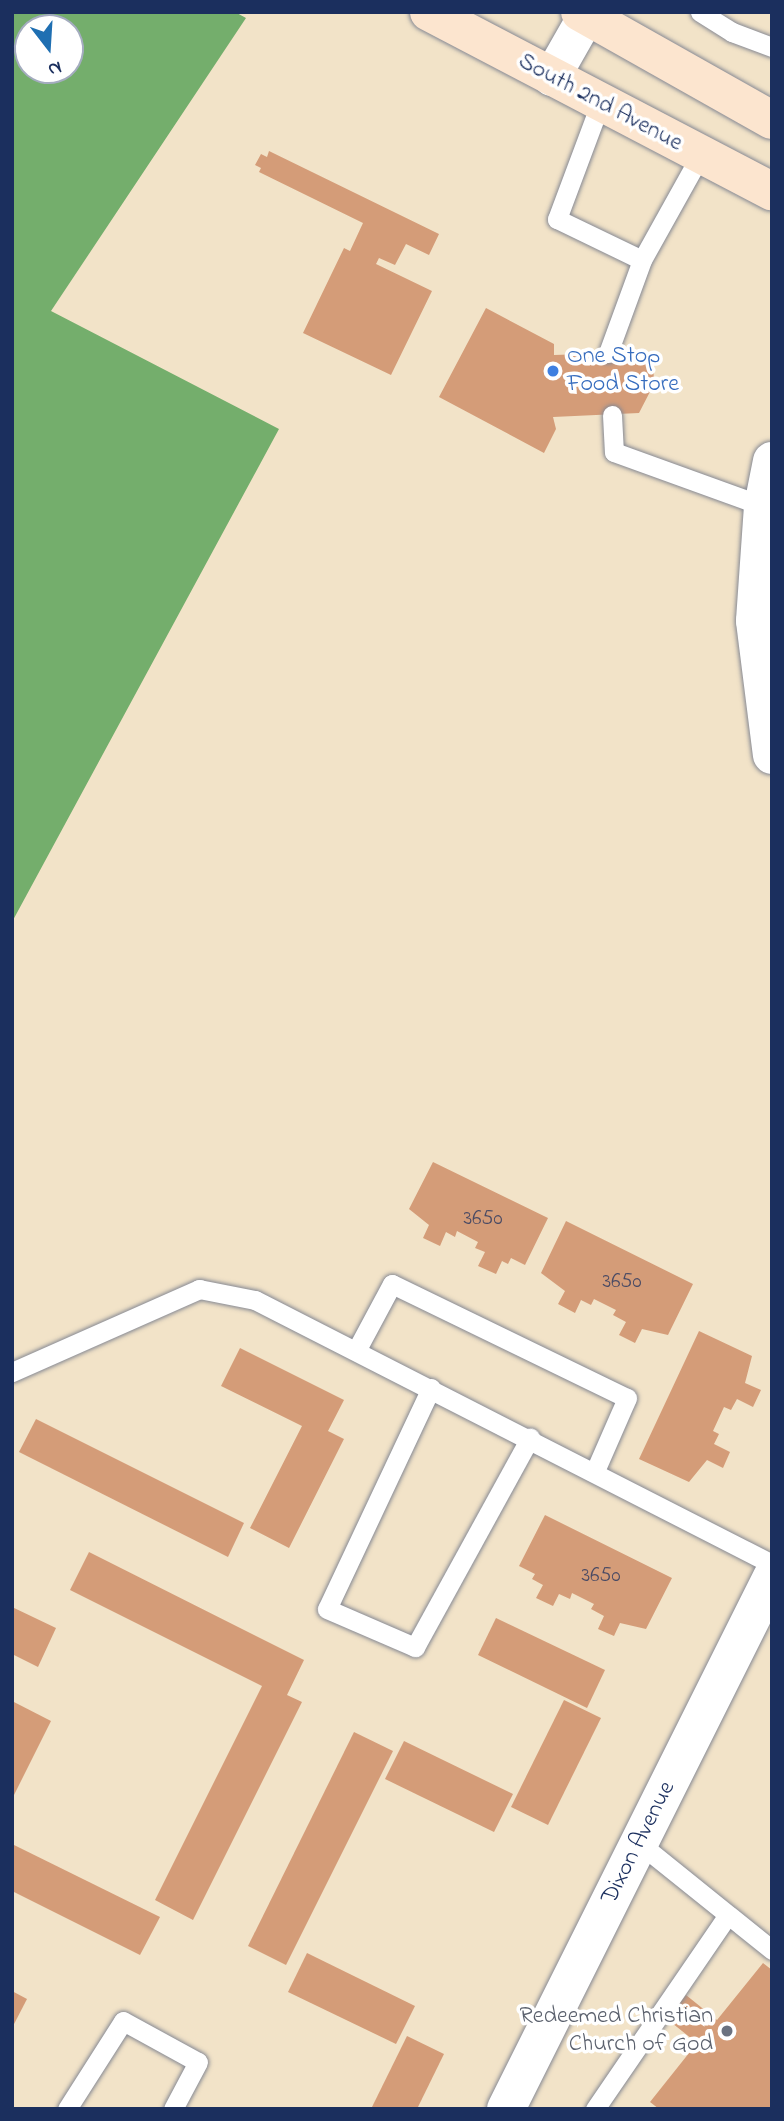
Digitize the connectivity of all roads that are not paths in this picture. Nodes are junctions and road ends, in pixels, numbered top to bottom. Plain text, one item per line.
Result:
1 (429, 12) edge
2 (701, 12) edge
3 (584, 13) edge
4 (772, 47) edge
5 (551, 77) junction
6 (600, 104) junction
7 (772, 120) edge
8 (700, 156) junction
9 (772, 191) edge
10 (642, 260) junction
11 (608, 353) dead end
12 (612, 415) dead end
13 (772, 461) edge
14 (763, 506) junction
15 (772, 755) edge
16 (356, 1351) junction
17 (12, 1372) edge
18 (431, 1388) junction
19 (530, 1438) junction
20 (595, 1471) junction
21 (772, 1564) edge
22 (772, 1577) edge
23 (639, 1843) junction
24 (728, 1915) junction
25 (772, 1950) edge
26 (67, 2109) edge
27 (173, 2109) edge
28 (506, 2109) edge
29 (595, 2109) edge

1 - 5 main road, South 2nd Avenue
2 - 4 lane
3 - 5 street
3 - 7 main road
5 - 6 main road, South 2nd Avenue
6 - 8 main road, South 2nd Avenue
6 - 10 lane
8 - 9 main road, South 2nd Avenue
8 - 10 lane
10 - 11 lane
12 - 14 lane
13 - 14 street
14 - 15 street
16 - 17 lane
16 - 18 lane
16 - 20 lane
18 - 19 lane
18 - 19 lane
19 - 20 lane
20 - 21 lane
22 - 23 street, Dixon Avenue
23 - 24 lane
23 - 28 street, Dixon Avenue
24 - 25 lane
24 - 29 lane
26 - 27 lane

